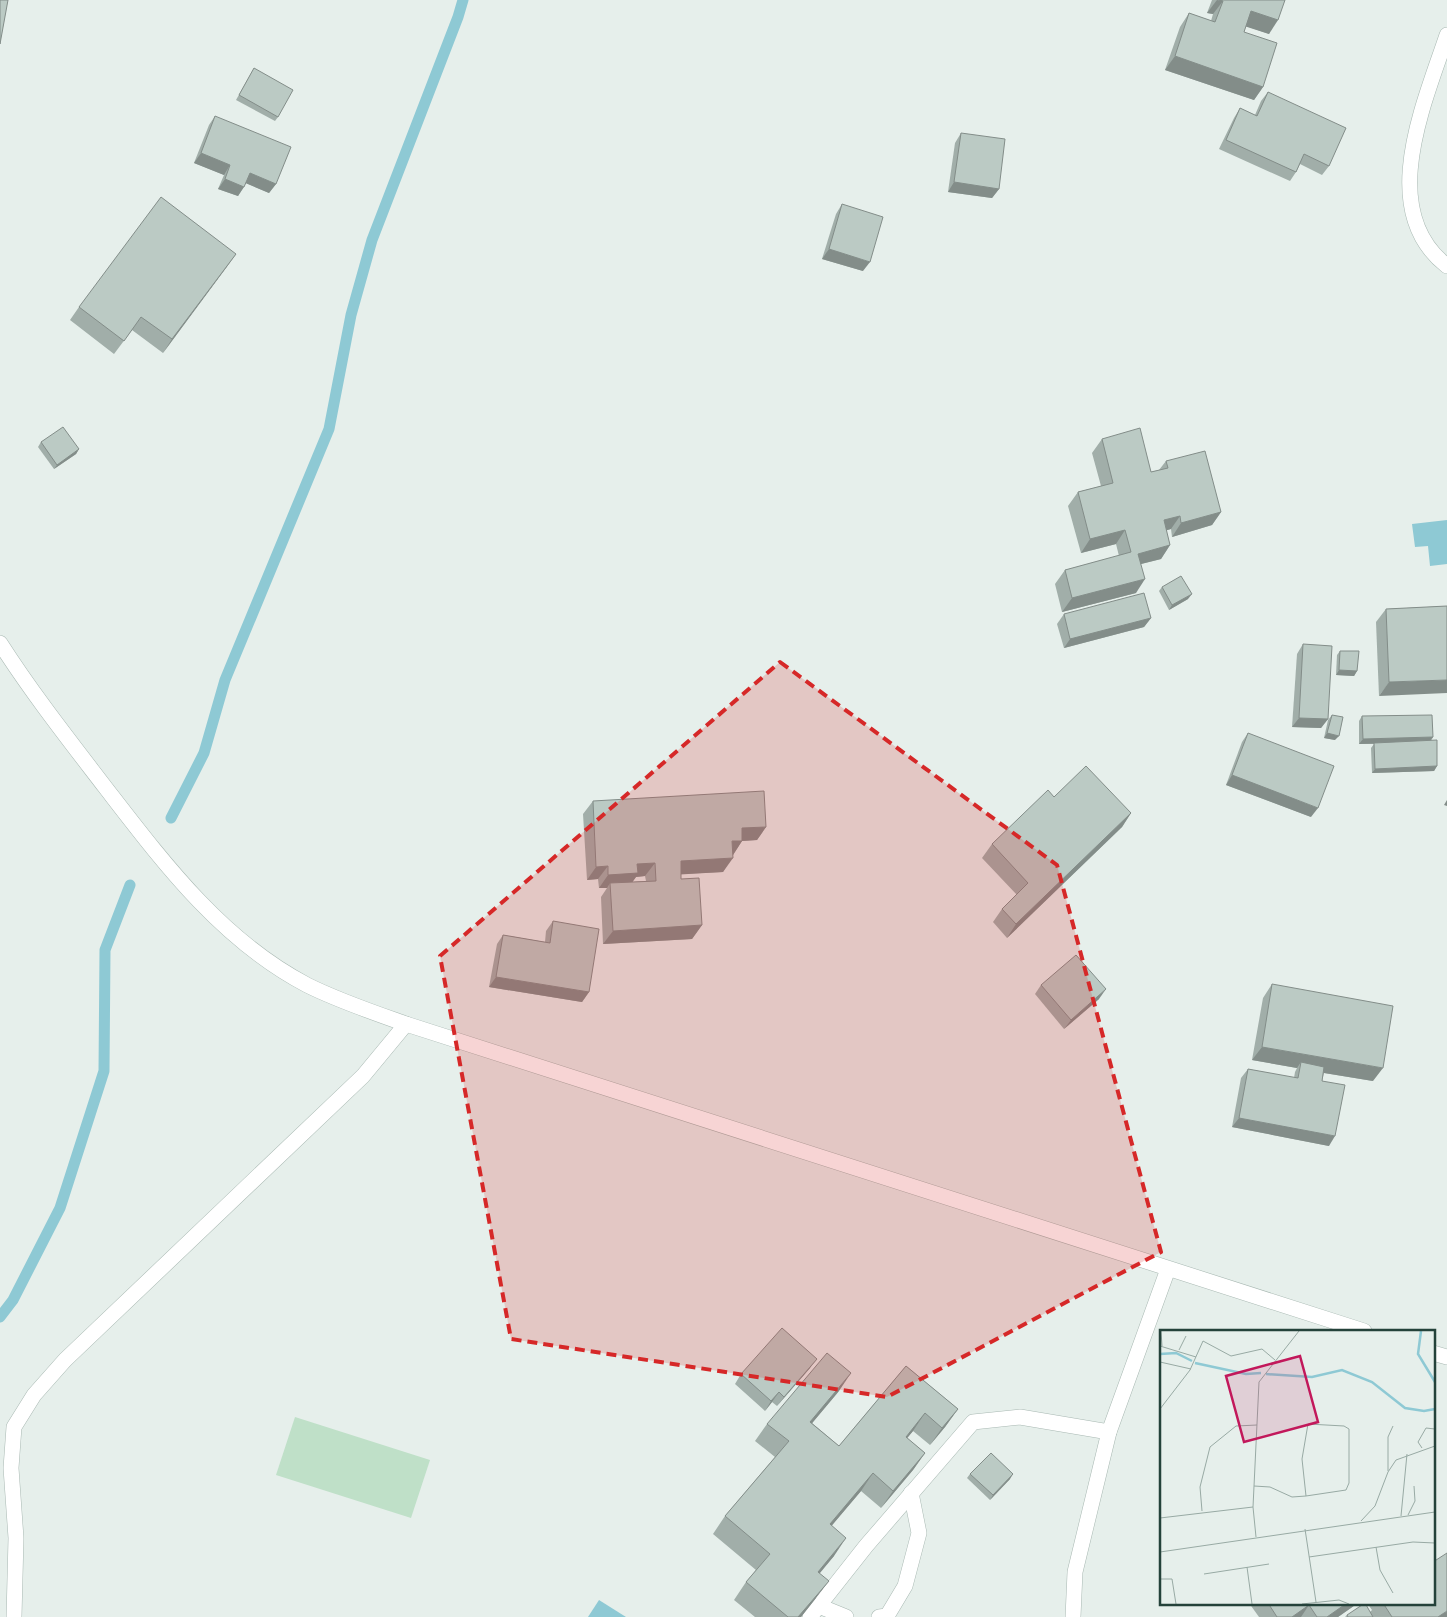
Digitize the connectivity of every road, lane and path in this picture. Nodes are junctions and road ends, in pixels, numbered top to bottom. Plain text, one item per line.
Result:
1 (1447, 35) edge
2 (1447, 266) edge
3 (0, 643) edge
4 (406, 1024) junction
5 (1168, 1269) junction
6 (1361, 1330) edge
7 (1434, 1353) edge
8 (1447, 1357) edge
9 (1109, 1432) junction
10 (911, 1493) junction
11 (815, 1611) edge
12 (14, 1617) edge
13 (846, 1617) edge
14 (879, 1617) edge
15 (1073, 1617) edge

1 - 2 street
3 - 4 street
4 - 5 street
4 - 12 street
5 - 6 street
5 - 9 street
7 - 8 street
9 - 10 street
9 - 15 street
10 - 11 street
10 - 14 street
11 - 13 street

